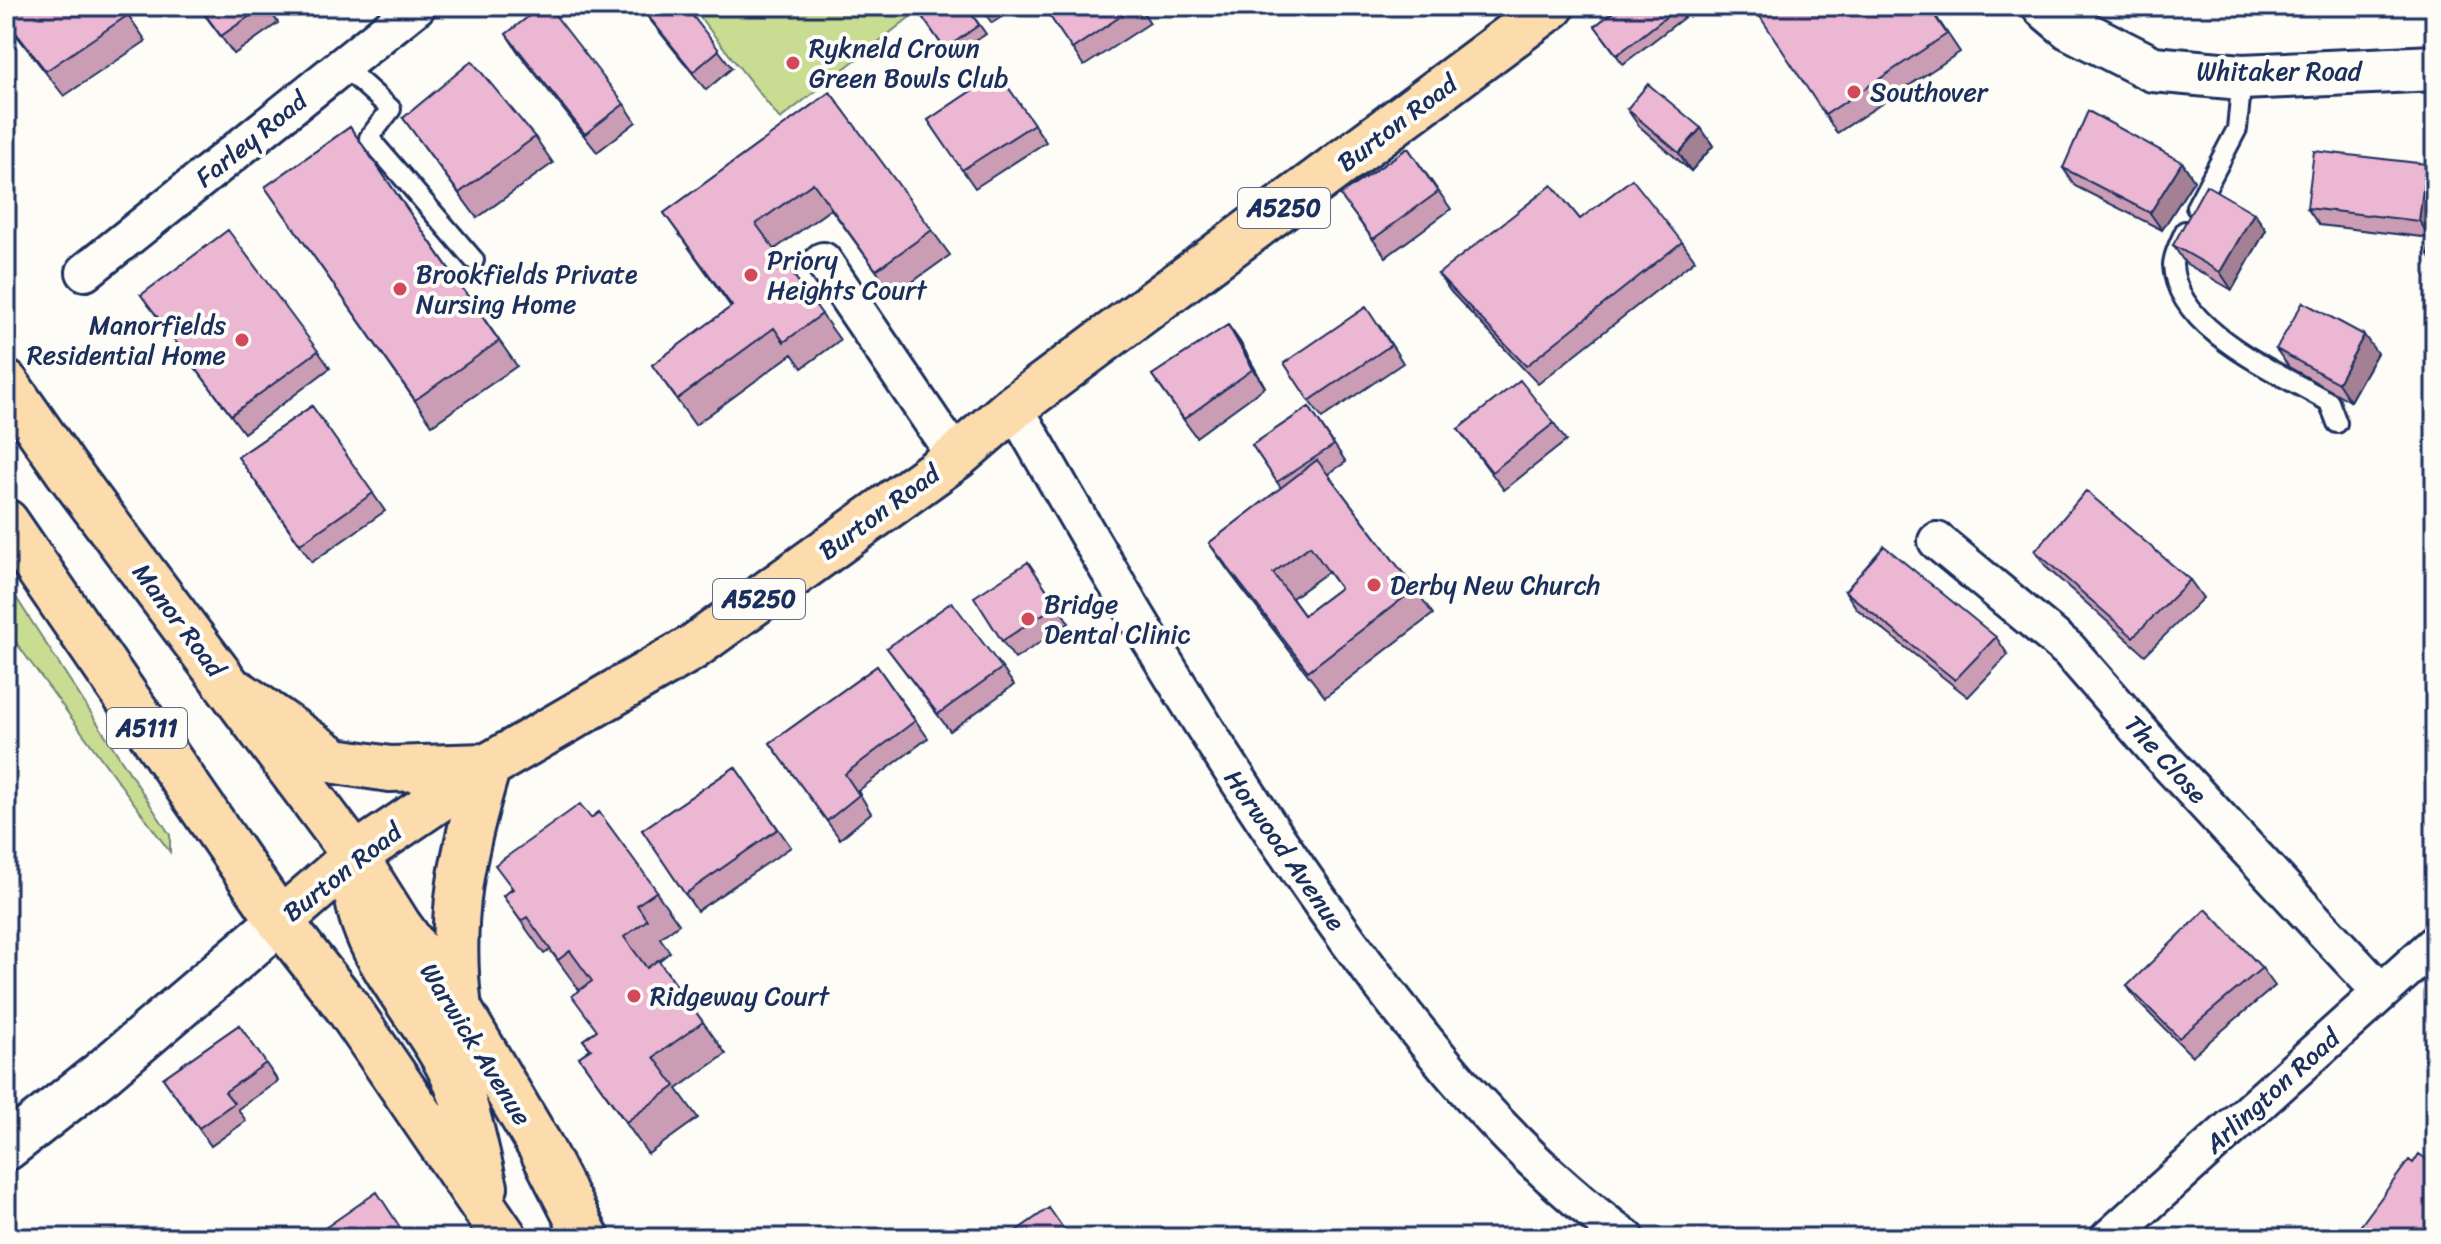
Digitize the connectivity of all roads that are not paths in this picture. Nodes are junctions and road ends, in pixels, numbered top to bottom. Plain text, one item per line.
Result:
1 (417, 6) edge
2 (1552, 6) edge
3 (2045, 6) edge
4 (343, 66) junction
5 (2435, 68) edge
6 (2242, 77) junction
7 (474, 260) dead end
8 (823, 261) dead end
9 (85, 272) dead end
10 (6, 383) edge
11 (1014, 407) junction
12 (2337, 423) dead end
13 (956, 457) junction
14 (6, 522) edge
15 (1937, 541) dead end
16 (229, 687) junction
17 (488, 766) junction
18 (355, 856) junction
19 (280, 921) junction
20 (2435, 944) edge
21 (2381, 992) junction
22 (459, 1009) junction
23 (6, 1148) edge
24 (498, 1225) edge
25 (587, 1238) edge
26 (1626, 1238) edge
27 (2109, 1238) edge

1 - 4 street, Farley Road
2 - 11 main road, Burton Road / A5250
3 - 6 street, Whitaker Road
4 - 7 lane
4 - 9 street, Farley Road
5 - 6 street, Whitaker Road
6 - 12 lane
8 - 13 street
10 - 16 main road, Manor Road
11 - 13 main road, Burton Road / A5250
11 - 26 street, Horwood Avenue
13 - 17 main road, Burton Road / A5250
14 - 19 main road, A5111
15 - 21 street, The Close
16 - 17 main road, A5250
16 - 18 main road, Manor Road
17 - 18 main road, Burton Road / A5250
17 - 22 main road
18 - 19 main road, Burton Road / A5250
18 - 22 main road, Warwick Avenue
18 - 24 main road, A5111
19 - 23 street, Burton Road
19 - 24 main road, A5111
20 - 21 street, Arlington Road
21 - 27 street, Arlington Road
22 - 25 main road, Warwick Avenue

